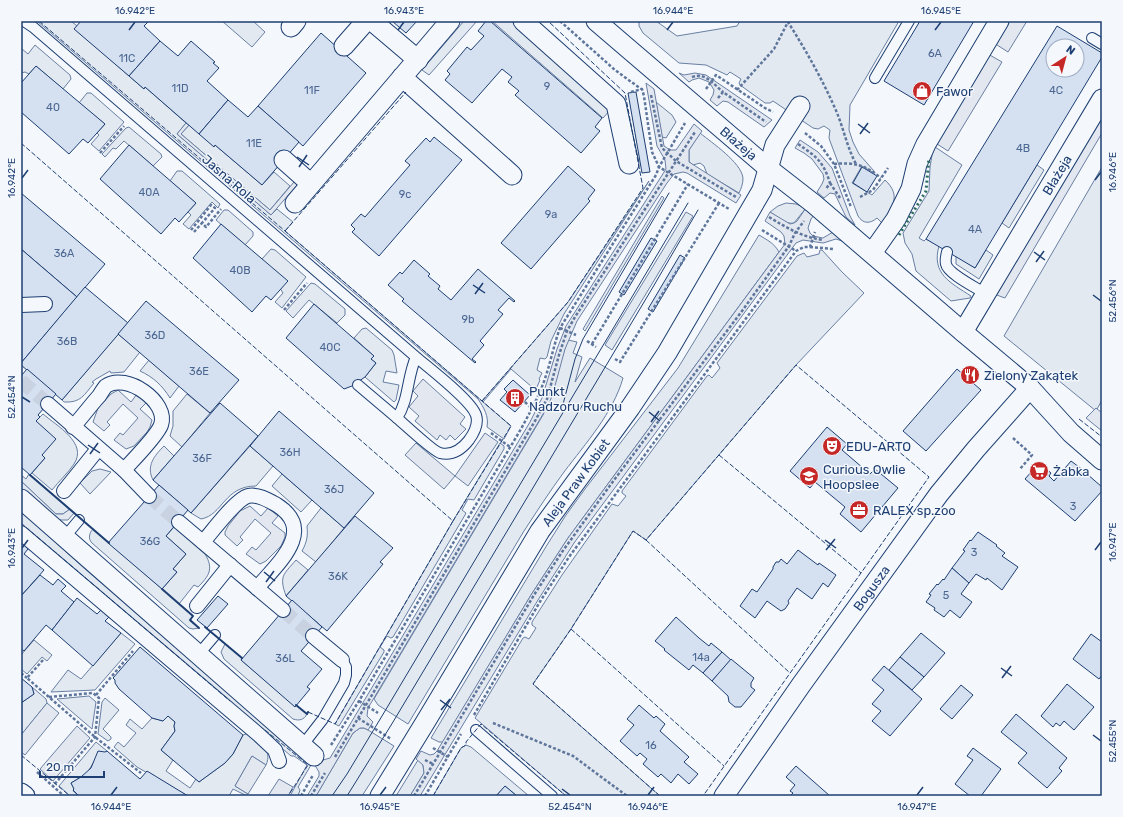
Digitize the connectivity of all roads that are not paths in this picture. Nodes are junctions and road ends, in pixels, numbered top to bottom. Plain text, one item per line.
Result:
1 (24, 21) edge
2 (366, 21) edge
3 (372, 21) edge
4 (523, 21) edge
5 (909, 21) edge
6 (999, 21) edge
7 (447, 22) edge
8 (606, 24) edge
9 (1092, 38) dead end
10 (1102, 44) edge
11 (344, 46) dead end
12 (418, 60) junction
13 (402, 77) junction
14 (875, 78) dead end
15 (1102, 99) edge
16 (800, 106) dead end
17 (284, 160) dead end
18 (629, 164) dead end
19 (769, 169) junction
20 (512, 175) dead end
21 (311, 184) junction
22 (295, 203) dead end
23 (947, 252) dead end
24 (872, 253) junction
25 (986, 294) junction
26 (45, 304) dead end
27 (21, 305) edge
28 (963, 332) junction
29 (416, 357) junction
30 (358, 385) dead end
31 (1030, 388) junction
32 (48, 404) tunnel mouth
33 (397, 418) junction
34 (73, 427) junction
35 (98, 448) junction
36 (1102, 460) edge
37 (124, 470) junction
38 (64, 491) dead end
39 (149, 496) tunnel mouth
40 (21, 500) edge
41 (79, 520) dead end
42 (179, 522) tunnel mouth
43 (21, 533) edge
44 (64, 538) junction
45 (203, 542) junction
46 (230, 565) junction
47 (257, 588) junction
48 (197, 606) dead end
49 (283, 610) tunnel mouth
50 (215, 635) dead end
51 (314, 636) tunnel mouth
52 (198, 655) junction
53 (342, 660) joint
54 (476, 730) dead end
55 (315, 750) joint
56 (279, 761) dead end
57 (21, 793) edge
58 (25, 796) edge
59 (380, 796) edge
60 (552, 796) edge
61 (724, 796) edge

1 - 29 lane, Jasna Rola
2 - 11 street
3 - 12 street
4 - 18 street
5 - 14 lane
6 - 24 street
7 - 12 street
8 - 19 street, Błażeja
9 - 10 lane
12 - 13 street
13 - 20 street
13 - 21 street
15 - 25 street, Błażeja
16 - 19 street, Aleja Praw Kobiet
17 - 21 street
19 - 24 street, Błażeja
19 - 59 street, Aleja Praw Kobiet
21 - 22 street
23 - 25 lane
24 - 28 street, Błażeja
25 - 28 street, Błażeja
26 - 27 street
28 - 31 street, Błażeja
29 - 33 lane
29 - 33 lane, Jasna Rola
30 - 33 lane, Jasna Rola
31 - 36 street, Błażeja
31 - 61 street, Bogusza
32 - 34 street
34 - 35 street
34 - 37 street
35 - 37 street
35 - 38 street
37 - 39 street
40 - 44 street
41 - 44 lane
42 - 45 street
43 - 56 street
44 - 52 street
45 - 46 street
45 - 47 street
46 - 47 street
46 - 48 street
47 - 49 street
50 - 52 lane
51 - 53 street
52 - 55 street
53 - 55 lane
54 - 60 lane
57 - 58 street

